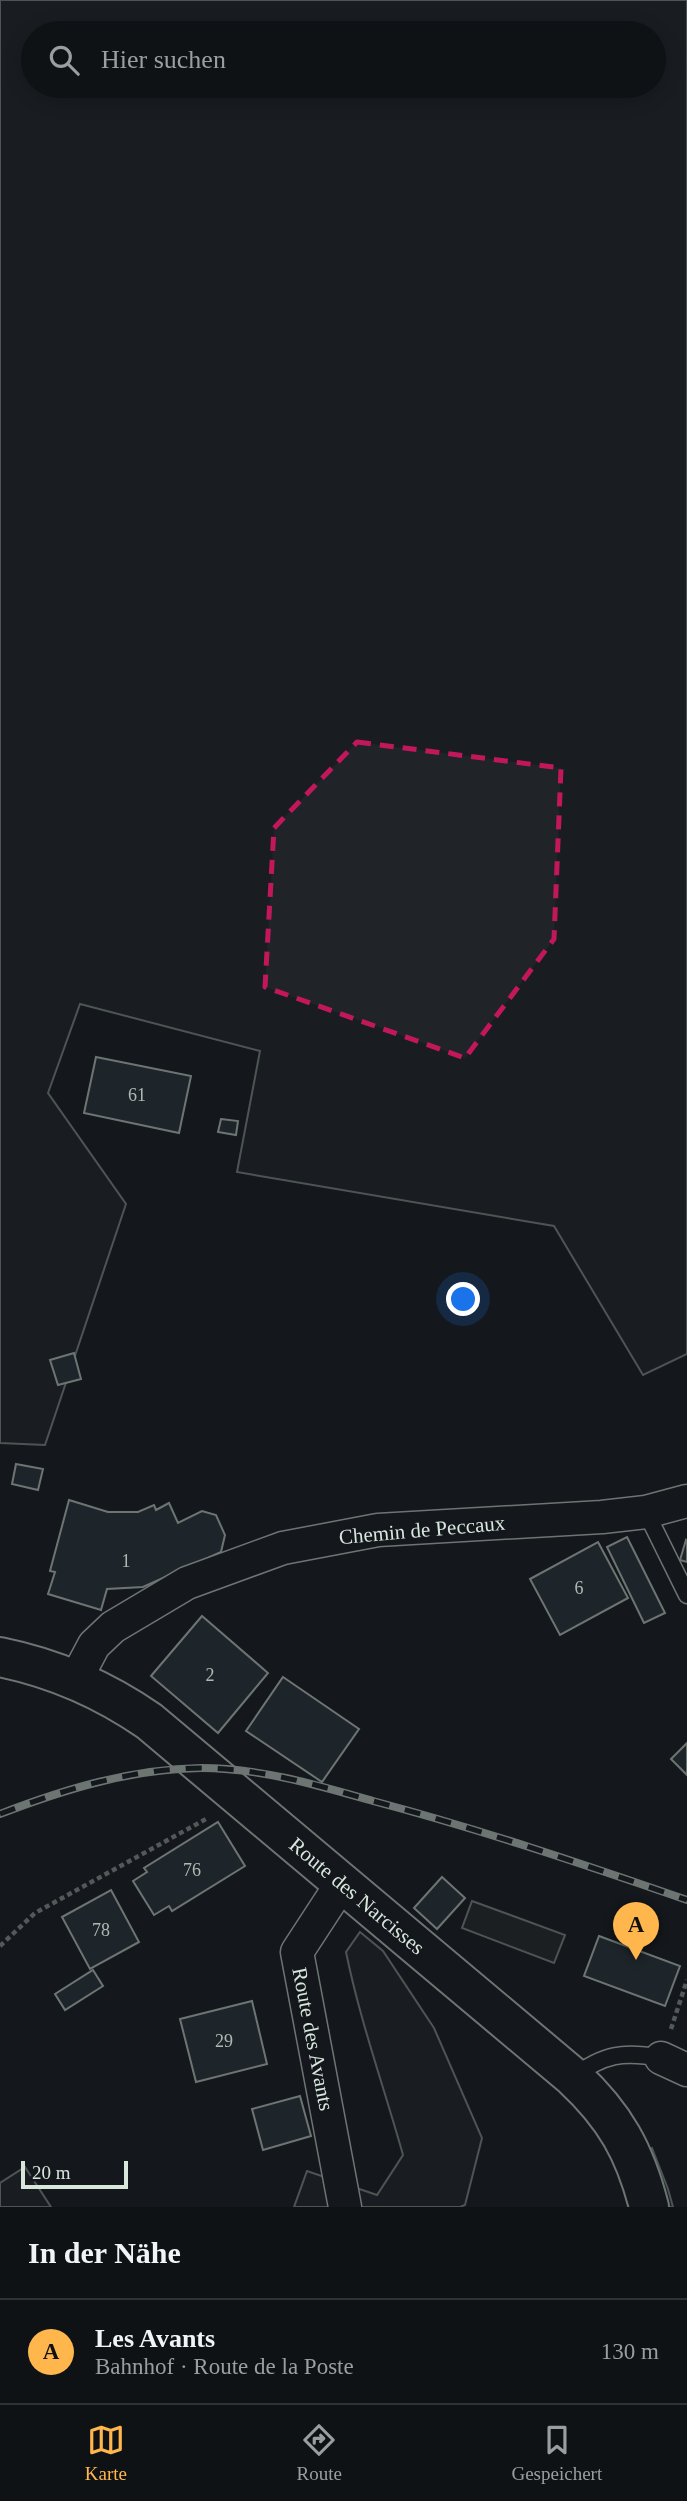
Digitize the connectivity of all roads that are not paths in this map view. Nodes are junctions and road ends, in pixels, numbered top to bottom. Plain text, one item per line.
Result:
1 (687, 1501) edge
2 (646, 1512) junction
3 (687, 1595) edge
4 (0, 1657) edge
5 (76, 1679) junction
6 (342, 1883) junction
7 (674, 2064) edge
8 (573, 2077) junction
9 (345, 2207) edge
10 (649, 2207) edge

1 - 2 street, Chemin de Peccaux
2 - 3 lane
2 - 5 street, Chemin de Peccaux
4 - 5 street, Route des Narcisses
5 - 6 street, Route des Narcisses
6 - 8 street, Route des Narcisses
6 - 9 street, Route des Avants
7 - 8 lane
8 - 10 street, Route des Narcisses

